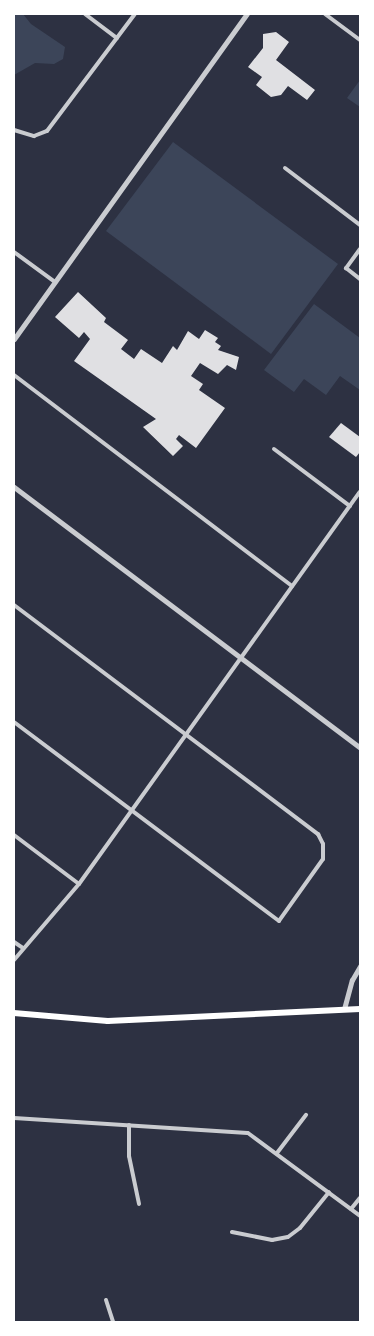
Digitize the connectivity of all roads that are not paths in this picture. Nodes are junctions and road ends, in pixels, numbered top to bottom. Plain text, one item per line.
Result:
1 (85, 14) edge
2 (135, 14) edge
3 (247, 14) edge
4 (325, 14) edge
5 (117, 38) junction
6 (360, 40) edge
7 (14, 130) edge
8 (285, 168) dead end
9 (360, 225) edge
10 (360, 249) edge
11 (14, 252) edge
12 (360, 279) edge
13 (55, 282) junction
14 (14, 339) edge
15 (14, 376) edge
16 (274, 449) dead end
17 (14, 487) edge
18 (360, 492) edge
19 (350, 506) junction
20 (292, 586) junction
21 (14, 605) edge
22 (240, 658) junction
23 (14, 722) edge
24 (185, 734) junction
25 (360, 748) edge
26 (131, 810) junction
27 (14, 835) edge
28 (79, 884) junction
29 (14, 942) edge
30 (23, 948) junction
31 (14, 960) edge
32 (360, 966) edge
33 (344, 1009) junction
34 (360, 1009) edge
35 (14, 1013) edge
36 (306, 1115) dead end
37 (14, 1118) edge
38 (130, 1125) junction
39 (277, 1153) junction
40 (329, 1192) junction
41 (360, 1198) edge
42 (139, 1204) dead end
43 (351, 1210) junction
44 (360, 1216) edge
45 (232, 1232) dead end
46 (106, 1300) dead end
47 (113, 1322) edge

1 - 5 street
2 - 5 street
3 - 13 street
4 - 6 street
5 - 7 street
8 - 9 street
10 - 12 street
11 - 13 street
13 - 14 street
15 - 20 street
16 - 19 street
17 - 22 street
18 - 19 street
19 - 20 street
20 - 22 street
21 - 24 street
22 - 24 street
22 - 25 street
23 - 26 street
24 - 26 street
24 - 26 street
26 - 28 street
27 - 28 street
28 - 30 street
29 - 30 street
30 - 31 street
32 - 33 street
33 - 34 main road
33 - 35 main road
36 - 39 street
37 - 38 street
38 - 39 street
38 - 42 street
39 - 40 street
40 - 43 street
40 - 45 street
41 - 43 street
43 - 44 street
46 - 47 street

